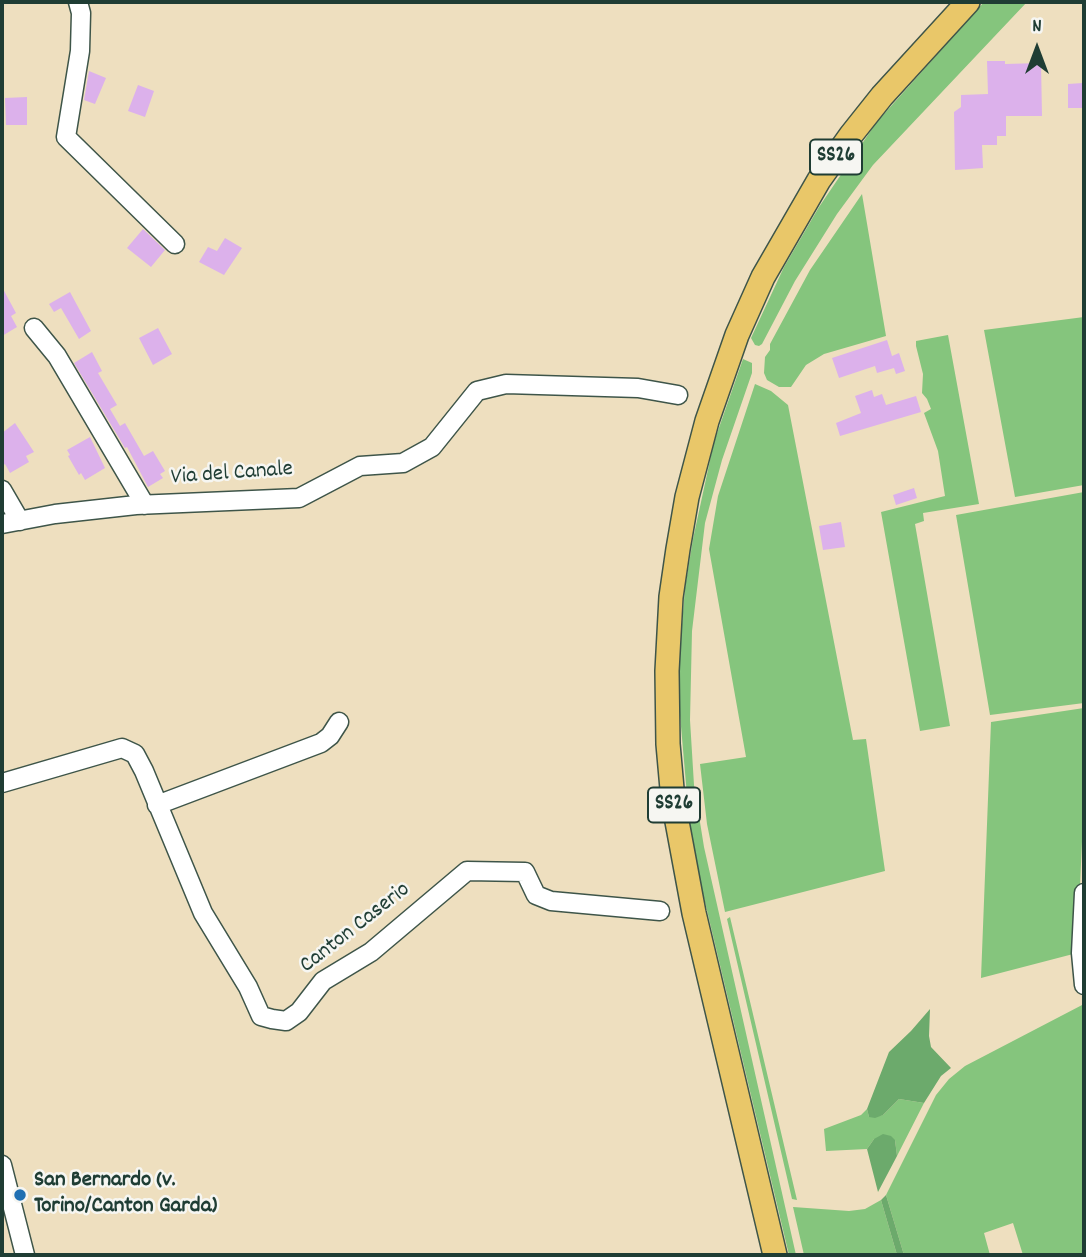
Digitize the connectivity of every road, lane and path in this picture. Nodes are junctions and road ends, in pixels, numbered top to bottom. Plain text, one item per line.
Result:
1 (78, 2) edge
2 (968, 2) edge
3 (175, 244) dead end
4 (34, 328) dead end
5 (678, 395) dead end
6 (2, 489) edge
7 (145, 505) junction
8 (20, 521) junction
9 (2, 524) edge
10 (339, 722) dead end
11 (2, 783) edge
12 (157, 805) junction
13 (1084, 894) edge
14 (660, 911) dead end
15 (1084, 985) edge
16 (2, 1165) edge
17 (25, 1255) edge
18 (775, 1255) edge

1 - 3 street
2 - 18 main road, SS26
4 - 7 street
5 - 7 street, Via del Canale
6 - 8 street
7 - 8 street, Via del Canale
8 - 9 street, Via del Canale
10 - 12 street
11 - 12 street, Canton Caserio
12 - 14 street, Canton Caserio
13 - 15 street
16 - 17 street

